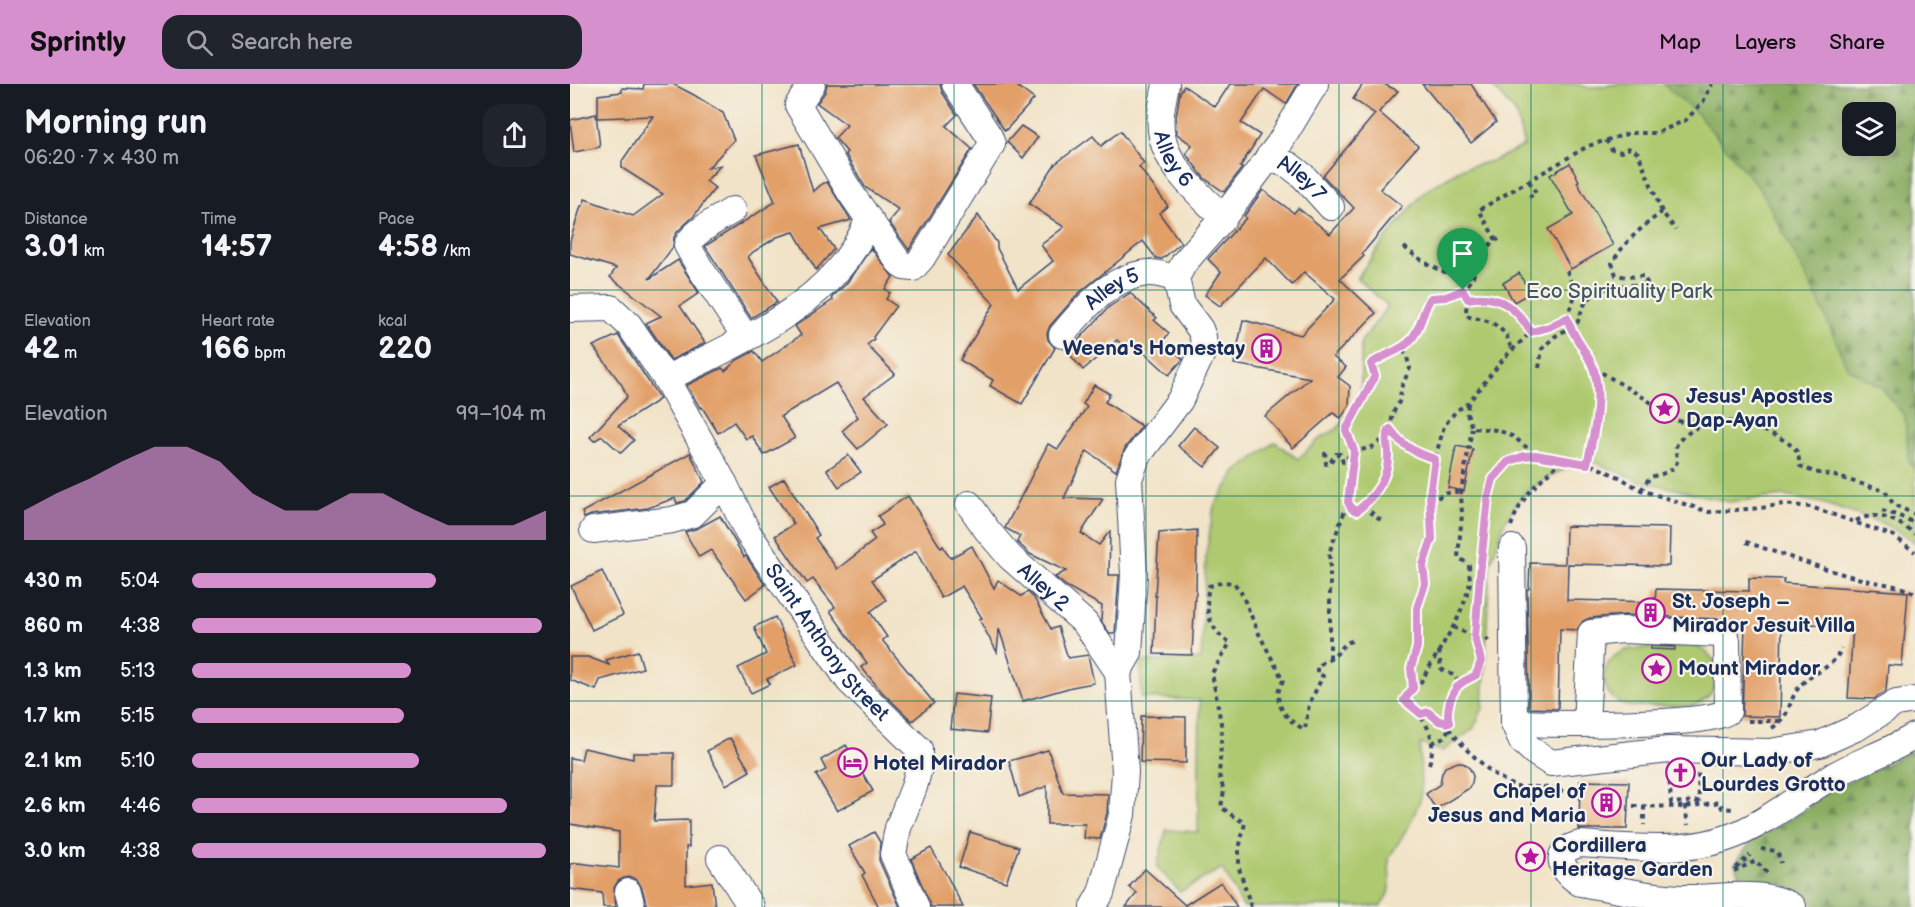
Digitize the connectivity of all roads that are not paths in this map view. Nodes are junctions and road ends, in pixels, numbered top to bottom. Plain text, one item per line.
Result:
1 (812, 84) edge
2 (955, 84) edge
3 (1166, 84) edge
4 (1316, 84) edge
5 (1268, 158) junction
6 (1331, 207) dead end
7 (733, 210) dead end
8 (1223, 218) junction
9 (868, 220) junction
10 (1176, 278) junction
11 (570, 309) edge
12 (1062, 335) dead end
13 (746, 338) junction
14 (666, 379) junction
15 (724, 483) junction
16 (969, 504) dead end
17 (593, 530) dead end
18 (1512, 548) road end
19 (1118, 672) junction
20 (1915, 700) edge
21 (1514, 723) junction
22 (1586, 723) junction
23 (1915, 736) edge
24 (720, 858) dead end
25 (751, 907) edge
26 (916, 907) edge
27 (1094, 907) edge
28 (1793, 907) edge

1 - 9 street
2 - 9 street
3 - 8 street, Alley 6
4 - 5 street
5 - 6 street, Alley 7
5 - 8 street
7 - 13 street
8 - 10 street
9 - 13 street
10 - 12 street, Alley 5
10 - 19 street
11 - 14 street, Saint Anthony Street
13 - 14 street
14 - 15 street, Saint Anthony Street
15 - 17 street
15 - 26 street, Saint Anthony Street
16 - 19 street, Alley 2
18 - 21 street
19 - 27 street
20 - 21 street
21 - 22 street
22 - 22 street
23 - 28 street
24 - 25 street

